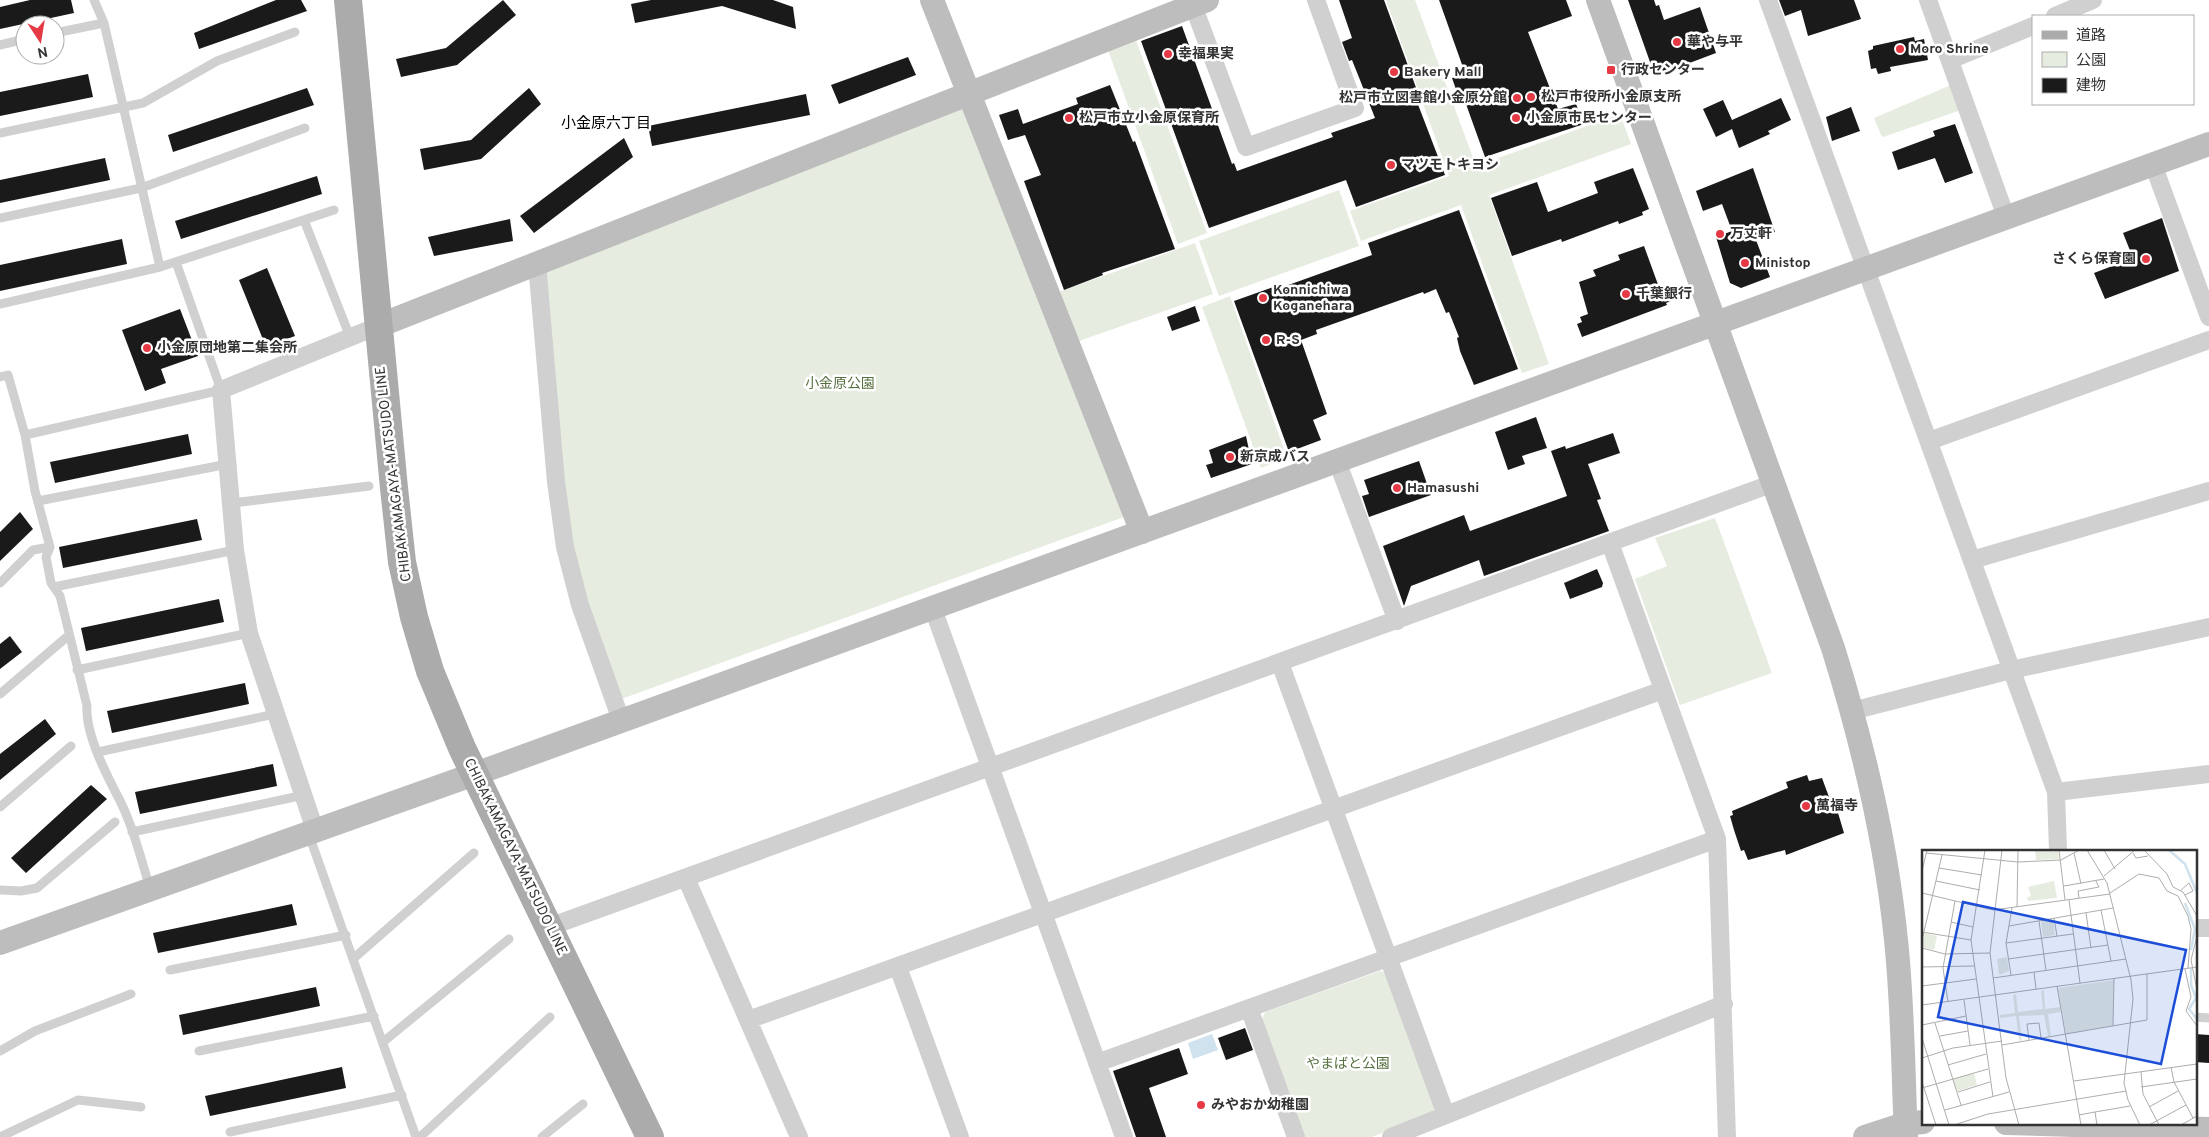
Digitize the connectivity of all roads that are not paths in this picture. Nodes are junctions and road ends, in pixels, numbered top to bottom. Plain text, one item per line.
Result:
1 (96, 0) edge
2 (348, 0) edge
3 (932, 0) edge
4 (1316, 0) edge
5 (1598, 0) edge
6 (1768, 0) edge
7 (1928, 0) edge
8 (2093, 0) edge
9 (1200, 3) edge
10 (2056, 15) edge
11 (104, 23) junction
12 (2032, 26) edge
13 (65, 31) edge
14 (295, 32) dead end
15 (15, 41) edge
16 (0, 45) edge
17 (1950, 60) junction
18 (968, 93) junction
19 (125, 107) junction
20 (305, 128) dead end
21 (0, 133) edge
22 (2209, 144) edge
23 (2153, 164) junction
24 (141, 188) junction
25 (334, 210) dead end
26 (2006, 217) junction
27 (0, 218) edge
28 (304, 220) junction
29 (176, 262) junction
30 (537, 264) junction
31 (160, 267) junction
32 (1865, 269) junction
33 (0, 304) edge
34 (2209, 317) edge
35 (1715, 323) junction
36 (378, 326) junction
37 (350, 337) junction
38 (2209, 340) edge
39 (0, 377) edge
40 (221, 390) junction
41 (25, 435) junction
42 (1929, 441) junction
43 (1338, 461) junction
44 (228, 464) junction
45 (1774, 483) junction
46 (369, 486) dead end
47 (2209, 491) edge
48 (38, 501) junction
49 (233, 503) junction
50 (1142, 532) junction
51 (1610, 544) junction
52 (50, 547) junction
53 (235, 550) junction
54 (1972, 560) junction
55 (0, 583) edge
56 (54, 587) junction
57 (932, 606) junction
58 (1396, 621) junction
59 (2209, 627) edge
60 (249, 633) junction
61 (68, 636) junction
62 (1280, 662) junction
63 (76, 670) junction
64 (2011, 670) junction
65 (1663, 690) junction
66 (0, 694) edge
67 (1852, 711) junction
68 (275, 714) junction
69 (620, 720) junction
70 (71, 746) dead end
71 (98, 752) junction
72 (990, 768) junction
73 (474, 773) junction
74 (2209, 774) edge
75 (2056, 792) junction
76 (304, 795) junction
77 (0, 807) edge
78 (1334, 809) junction
79 (115, 822) dead end
80 (132, 832) junction
81 (312, 832) junction
82 (1717, 839) junction
83 (2058, 850) edge
84 (474, 853) dead end
85 (686, 878) junction
86 (0, 890) edge
87 (150, 890) junction
88 (1043, 914) junction
89 (549, 927) junction
90 (2196, 928) edge
91 (2209, 928) edge
92 (346, 935) junction
93 (509, 939) dead end
94 (0, 943) edge
95 (354, 958) junction
96 (1387, 958) junction
97 (898, 967) junction
98 (170, 970) dead end
99 (131, 994) dead end
100 (1724, 1004) junction
101 (1250, 1008) junction
102 (374, 1016) junction
103 (550, 1017) dead end
104 (2196, 1018) edge
105 (2209, 1018) edge
106 (748, 1020) junction
107 (383, 1042) junction
108 (0, 1051) edge
109 (199, 1051) dead end
110 (1097, 1063) junction
111 (402, 1095) junction
112 (583, 1104) dead end
113 (141, 1107) dead end
114 (1446, 1115) junction
115 (2018, 1124) edge
116 (1911, 1128) edge
117 (2067, 1128) edge
118 (2209, 1129) edge
119 (230, 1132) dead end
120 (0, 1137) edge
121 (416, 1137) edge
122 (420, 1137) edge
123 (542, 1137) edge
124 (650, 1137) edge
125 (799, 1137) edge
126 (960, 1137) edge
127 (1124, 1137) edge
128 (1296, 1137) edge
129 (1391, 1137) edge
130 (1727, 1137) edge
131 (1865, 1137) edge

1 - 11 lane
2 - 36 main road, CHIBAKAMAGAYA-MATSUDO LINE
3 - 18 street
4 - 9 street
5 - 35 street
6 - 32 street
7 - 17 street
8 - 10 street
9 - 18 street
11 - 13 lane
11 - 19 lane
12 - 17 street
14 - 19 lane
15 - 16 lane
17 - 26 street
18 - 30 street
18 - 50 street
19 - 21 lane
19 - 24 lane
20 - 24 lane
22 - 23 street
23 - 26 street
23 - 34 street
24 - 27 lane
24 - 31 lane
25 - 28 lane
26 - 32 street
28 - 29 lane
28 - 37 lane
29 - 31 lane
29 - 40 lane
30 - 36 street
30 - 69 street
31 - 33 lane
32 - 35 street
32 - 42 street
35 - 43 street
35 - 45 street
36 - 37 street
36 - 73 main road, CHIBAKAMAGAYA-MATSUDO LINE
37 - 40 street
38 - 42 street
39 - 41 lane
40 - 41 lane
40 - 44 street
41 - 48 lane
42 - 54 street
43 - 50 street
43 - 58 street
44 - 48 lane
44 - 49 street
45 - 51 street
45 - 67 street
46 - 49 lane
47 - 54 street
48 - 52 lane
49 - 53 street
50 - 57 street
51 - 58 street
51 - 65 street
52 - 55 lane
52 - 56 lane
53 - 56 lane
53 - 60 street
54 - 64 street
56 - 61 lane
57 - 69 street
57 - 72 street
58 - 62 street
59 - 64 street
60 - 63 lane
60 - 68 street
61 - 63 lane
61 - 66 lane
62 - 72 street
62 - 78 street
63 - 71 lane
64 - 67 street
64 - 75 street
65 - 78 street
65 - 82 street
67 - 116 street
68 - 71 lane
68 - 76 street
69 - 73 street
70 - 77 lane
71 - 80 lane
72 - 85 street
72 - 88 street
73 - 81 street
73 - 89 main road, CHIBAKAMAGAYA-MATSUDO LINE
74 - 75 street
75 - 83 street
76 - 80 lane
76 - 81 street
78 - 88 street
78 - 96 street
79 - 86 lane
80 - 87 lane
81 - 87 street
81 - 92 lane
82 - 96 street
82 - 100 street
84 - 95 lane
85 - 89 street
85 - 106 street
87 - 94 street
88 - 97 street
88 - 110 street
89 - 124 main road, CHIBAKAMAGAYA-MATSUDO LINE
90 - 91 street
92 - 95 lane
92 - 98 lane
93 - 107 lane
95 - 102 lane
96 - 101 street
96 - 114 street
97 - 106 street
97 - 126 street
99 - 108 lane
100 - 114 street
100 - 130 street
101 - 110 street
101 - 128 street
102 - 107 lane
102 - 109 lane
103 - 122 lane
104 - 105 lane
106 - 125 street
107 - 111 lane
110 - 127 street
111 - 119 lane
111 - 121 lane
112 - 123 lane
113 - 120 lane
114 - 129 street
115 - 117 street
116 - 131 street
117 - 118 street

